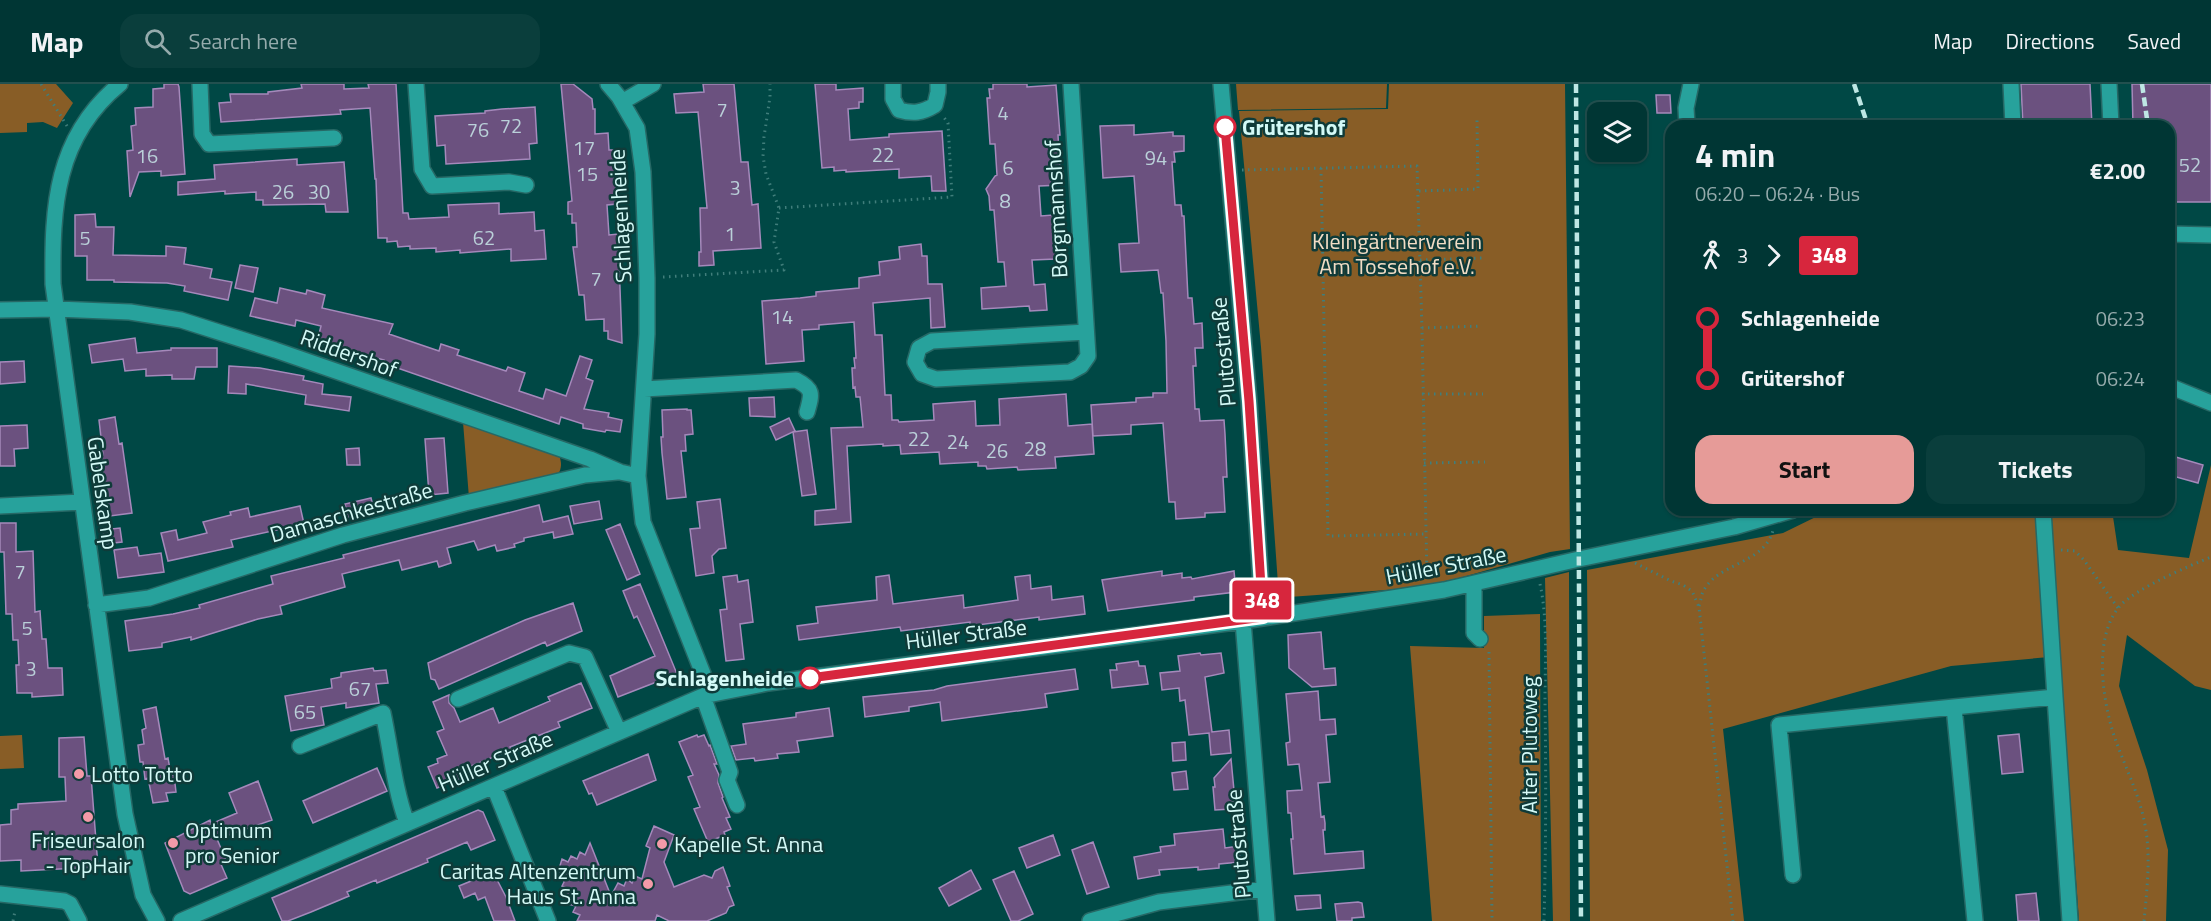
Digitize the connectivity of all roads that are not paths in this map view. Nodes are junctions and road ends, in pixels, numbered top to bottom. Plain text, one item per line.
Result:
1 (120, 84) edge
2 (200, 84) edge
3 (416, 84) edge
4 (608, 84) edge
5 (652, 84) edge
6 (892, 84) edge
7 (938, 84) edge
8 (1071, 84) edge
9 (1221, 84) edge
10 (1691, 84) edge
11 (2012, 84) edge
12 (2109, 84) edge
13 (622, 102) junction
14 (1687, 120) edge
15 (2013, 120) edge
16 (2111, 120) edge
17 (334, 138) dead end
18 (526, 185) dead end
19 (2175, 234) edge
20 (2211, 235) edge
21 (56, 309) junction
22 (0, 310) edge
23 (1086, 332) junction
24 (2175, 388) edge
25 (644, 389) junction
26 (2211, 403) edge
27 (807, 412) dead end
28 (620, 472) junction
29 (639, 476) junction
30 (82, 502) junction
31 (0, 506) edge
32 (1773, 516) edge
33 (2043, 516) edge
34 (1474, 585) junction
35 (96, 605) junction
36 (1263, 617) junction
37 (1243, 621) junction
38 (1480, 639) road end
39 (707, 695) junction
40 (2055, 697) junction
41 (458, 699) dead end
42 (1954, 707) junction
43 (619, 732) junction
44 (300, 746) dead end
45 (494, 787) junction
46 (737, 806) dead end
47 (407, 823) junction
48 (1793, 875) dead end
49 (1264, 889) junction
50 (0, 894) edge
51 (79, 921) edge
52 (157, 921) edge
53 (182, 921) edge
54 (548, 921) edge
55 (1090, 921) edge
56 (1267, 921) edge
57 (1975, 921) edge
58 (2070, 921) edge

1 - 21 street, Gabelskamp
2 - 17 street
3 - 18 street
4 - 13 street, Schlagenheide
5 - 13 street
6 - 7 street
8 - 23 street, Borgmannshof
9 - 36 street, Plutostraße
10 - 14 street
11 - 15 street
12 - 16 street
13 - 25 street, Schlagenheide
19 - 20 street
21 - 22 street, Riddershof
21 - 28 street, Riddershof
21 - 30 street, Gabelskamp
23 - 23 street, Borgmannshof
24 - 26 street
25 - 27 street
25 - 29 street, Schlagenheide
28 - 29 street
28 - 35 street, Damaschkestraße
29 - 39 street, Schlagenheide
30 - 31 street
30 - 35 street, Gabelskamp
32 - 34 street, Hüller Straße
33 - 40 street
34 - 36 street, Hüller Straße
34 - 38 street
35 - 52 street, Gabelskamp
36 - 37 street, Hüller Straße
37 - 39 street, Hüller Straße
37 - 49 street, Plutostraße
39 - 43 street, Hüller Straße
39 - 46 street, Schlagenheide
40 - 42 street
40 - 58 street
41 - 43 street
42 - 48 street
42 - 57 street
43 - 45 street, Hüller Straße
44 - 47 street
45 - 47 street, Hüller Straße
45 - 54 street
47 - 53 street, Hüller Straße
49 - 55 street
49 - 56 street, Plutostraße
50 - 51 street

